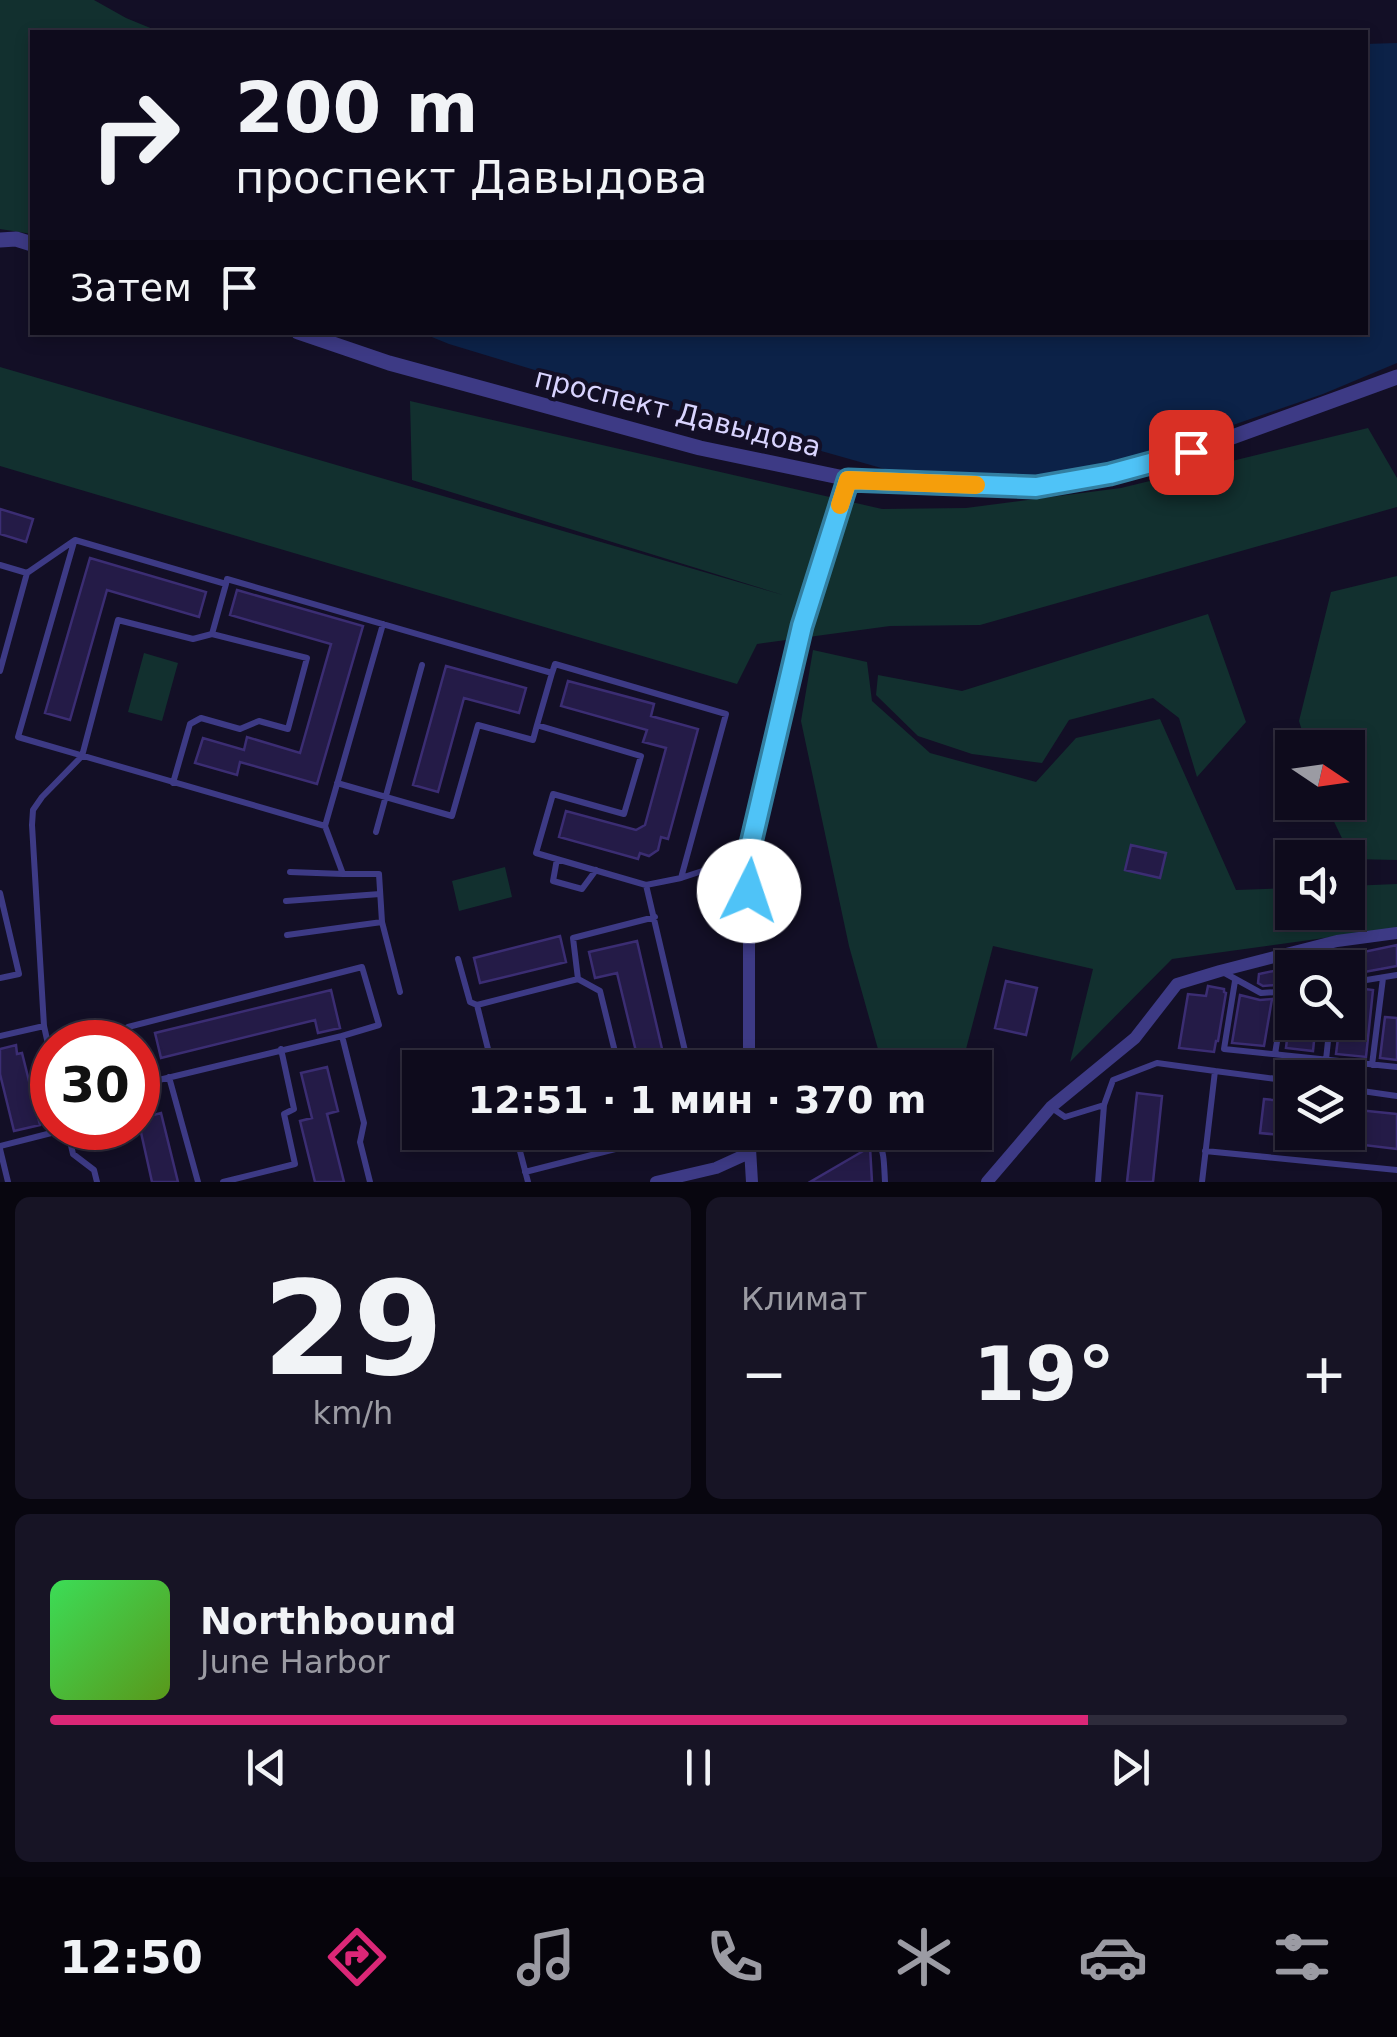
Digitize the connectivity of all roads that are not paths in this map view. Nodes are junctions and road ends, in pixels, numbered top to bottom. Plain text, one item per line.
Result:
1 (0, 240) edge
2 (30, 243) edge
3 (307, 335) edge
4 (1397, 376) edge
5 (848, 480) junction
6 (75, 540) junction
7 (0, 565) edge
8 (27, 572) junction
9 (226, 584) junction
10 (383, 624) junction
11 (212, 634) junction
12 (422, 666) dead end
13 (0, 671) edge
14 (552, 673) junction
15 (537, 726) junction
16 (82, 756) junction
17 (173, 782) junction
18 (337, 783) junction
19 (386, 798) junction
20 (324, 826) junction
21 (376, 832) dead end
22 (748, 856) junction
23 (557, 859) junction
24 (596, 870) junction
25 (290, 872) dead end
26 (343, 874) junction
27 (681, 878) junction
28 (646, 885) junction
29 (0, 893) edge
30 (380, 894) junction
31 (286, 901) dead end
32 (654, 917) junction
33 (382, 922) junction
34 (1397, 933) edge
35 (286, 934) dead end
36 (458, 959) dead end
37 (1220, 970) junction
38 (1397, 975) edge
39 (0, 978) edge
40 (1383, 978) junction
41 (578, 979) junction
42 (1235, 981) junction
43 (1365, 981) edge
44 (400, 992) dead end
45 (1275, 993) edge
46 (477, 1005) junction
47 (44, 1020) edge
48 (155, 1020) edge
49 (30, 1029) edge
50 (0, 1036) edge
51 (342, 1036) junction
52 (1278, 1040) edge
53 (1328, 1040) edge
54 (281, 1049) junction
55 (487, 1050) edge
56 (615, 1050) edge
57 (685, 1050) edge
58 (749, 1050) edge
59 (1275, 1054) junction
60 (1326, 1060) joint
61 (1365, 1064) edge
62 (1372, 1065) junction
63 (1397, 1068) edge
64 (1214, 1070) junction
65 (169, 1077) junction
66 (160, 1079) edge
67 (1275, 1079) edge
68 (1365, 1091) edge
69 (1397, 1096) edge
70 (1104, 1105) junction
71 (1051, 1108) junction
72 (30, 1138) edge
73 (0, 1147) edge
74 (72, 1150) edge
75 (519, 1150) edge
76 (611, 1150) edge
77 (753, 1150) edge
78 (881, 1150) edge
79 (1205, 1151) junction
80 (749, 1152) junction
81 (1397, 1170) edge
82 (524, 1172) junction
83 (8, 1182) edge
84 (98, 1182) edge
85 (198, 1182) edge
86 (223, 1182) edge
87 (370, 1182) edge
88 (528, 1182) edge
89 (656, 1182) edge
90 (752, 1182) edge
91 (884, 1182) edge
92 (987, 1182) edge
93 (1098, 1182) edge
94 (1202, 1182) edge

1 - 2 street
3 - 5 street, проспект Давыдова
4 - 5 street, проспект Давыдова
5 - 22 street
6 - 8 lane
6 - 9 lane
6 - 16 lane
7 - 8 lane
8 - 13 lane
9 - 10 lane
9 - 11 lane
10 - 14 lane
10 - 18 lane
11 - 16 lane
11 - 17 lane
12 - 19 lane
14 - 15 lane
14 - 27 lane
15 - 19 lane
15 - 23 lane
16 - 17 lane
16 - 47 lane
17 - 20 lane
18 - 19 lane
18 - 20 lane
19 - 21 lane
20 - 26 lane
22 - 27 lane
22 - 58 street
23 - 24 lane
23 - 24 lane
24 - 28 lane
25 - 26 lane
26 - 30 lane
27 - 28 lane
28 - 32 lane
29 - 39 lane
30 - 31 lane
30 - 33 lane
32 - 41 lane
32 - 57 lane
33 - 35 lane
33 - 44 lane
34 - 37 street
36 - 46 lane
37 - 42 lane
37 - 71 street
38 - 40 lane
40 - 43 lane
40 - 62 lane
41 - 46 lane
41 - 56 lane
42 - 45 lane
42 - 59 lane
46 - 55 lane
48 - 51 lane
49 - 50 lane
51 - 54 lane
51 - 87 lane
52 - 59 lane
53 - 60 lane
54 - 65 lane
54 - 86 lane
59 - 60 lane
61 - 62 lane
62 - 63 lane
64 - 67 lane
64 - 70 lane
64 - 79 lane
65 - 66 lane
65 - 85 lane
68 - 69 lane
70 - 71 lane
70 - 93 lane
71 - 92 street
72 - 73 lane
73 - 83 lane
74 - 84 lane
75 - 82 lane
76 - 82 lane
77 - 80 lane
78 - 91 lane
79 - 81 lane
79 - 94 lane
80 - 89 street
80 - 90 street
82 - 88 lane

